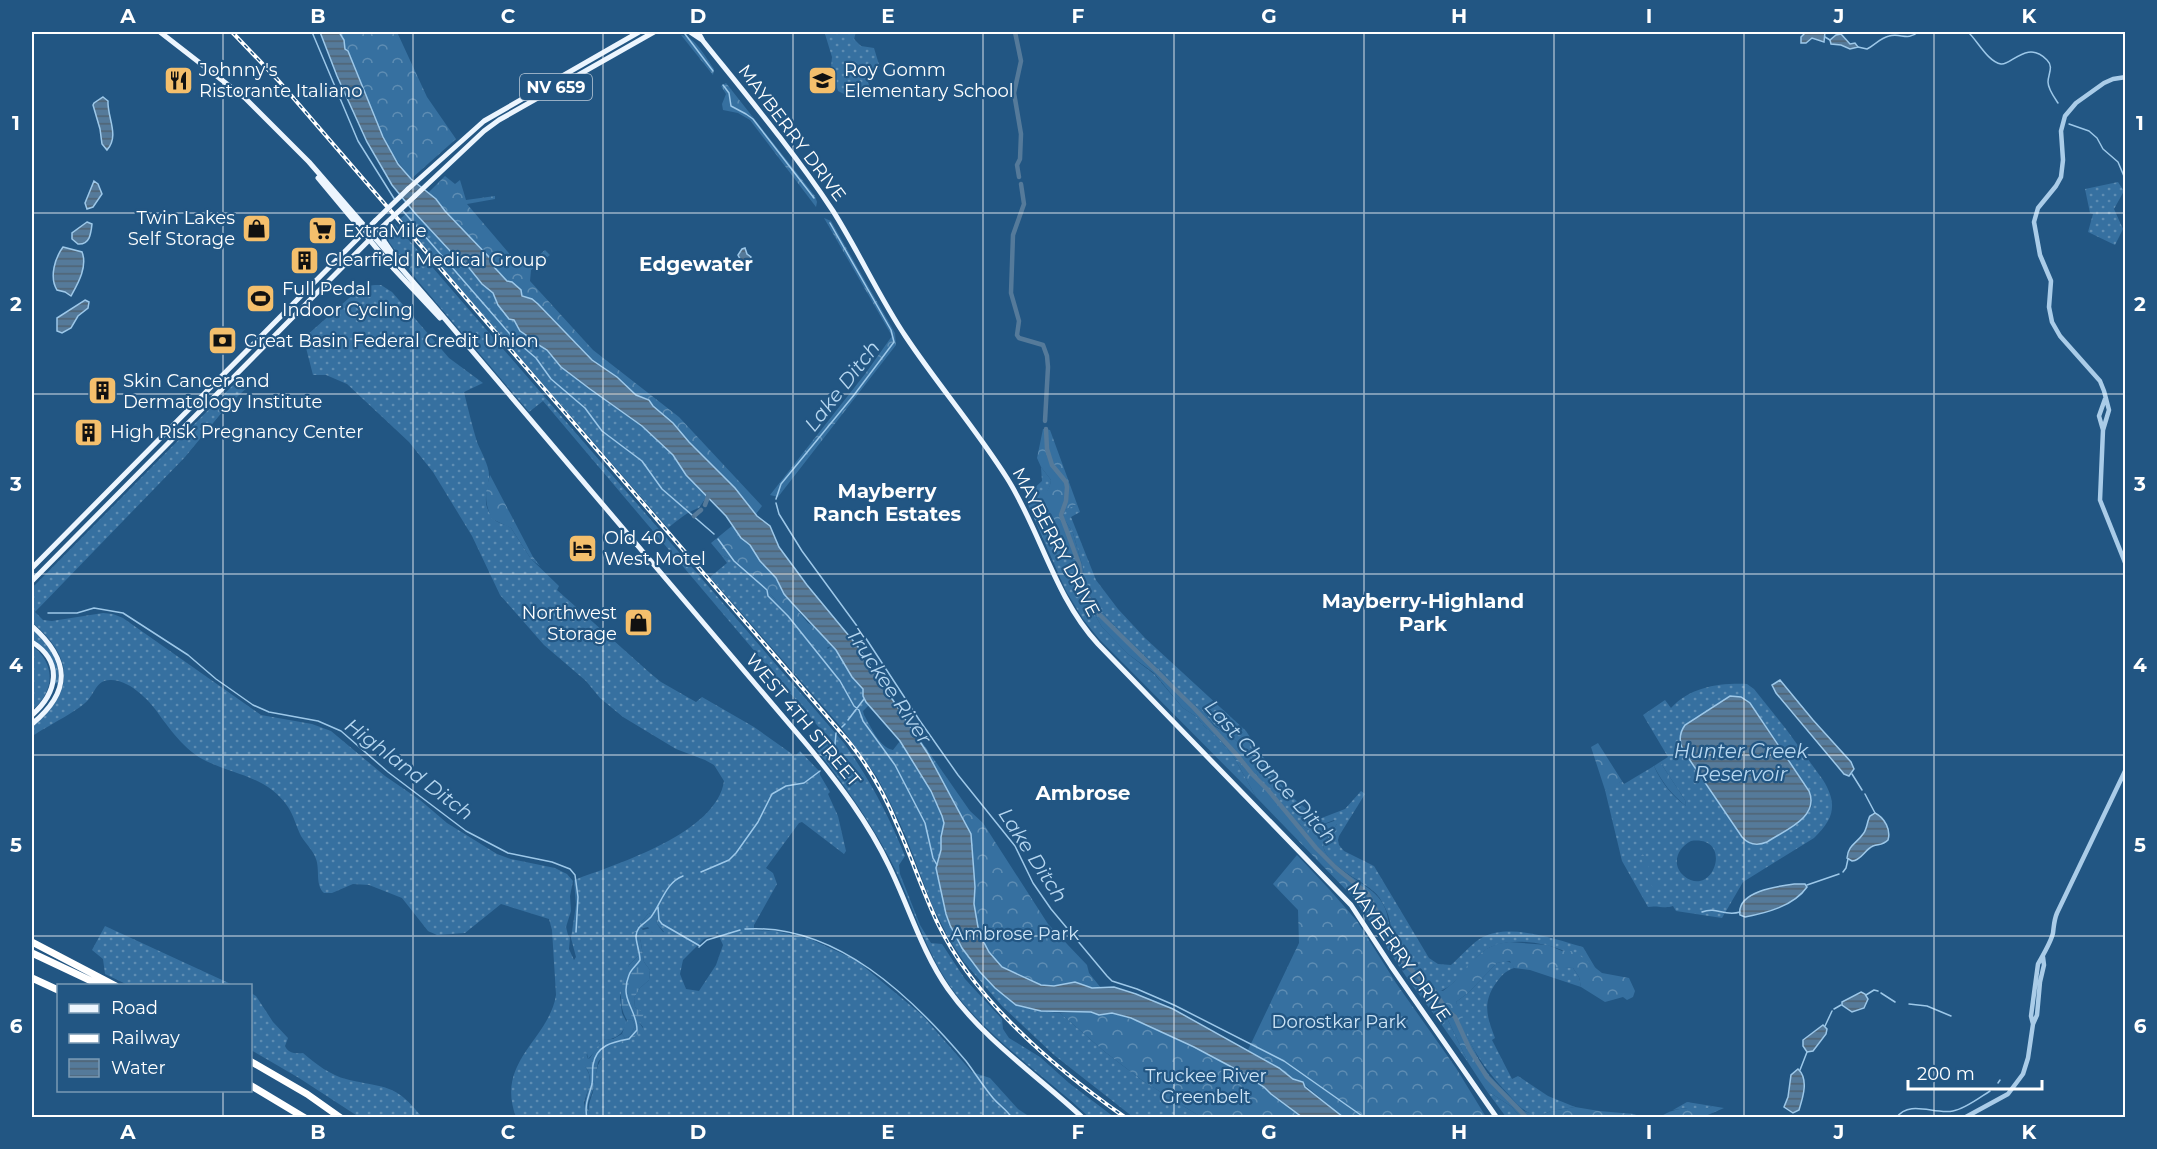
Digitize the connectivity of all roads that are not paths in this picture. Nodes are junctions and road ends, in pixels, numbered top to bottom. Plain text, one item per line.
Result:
1 (160, 32) edge
2 (639, 32) edge
3 (654, 32) edge
4 (690, 32) edge
5 (700, 32) edge
6 (704, 41) junction
7 (2126, 77) edge
8 (298, 151) junction
9 (350, 209) junction
10 (375, 220) junction
11 (383, 230) junction
12 (365, 231) junction
13 (371, 238) junction
14 (404, 272) junction
15 (256, 342) junction
16 (263, 348) junction
17 (474, 354) junction
18 (2105, 396) junction
19 (2103, 430) junction
20 (2126, 565) edge
21 (32, 568) edge
22 (32, 581) edge
23 (32, 626) edge
24 (32, 642) edge
25 (32, 714) edge
26 (32, 724) edge
27 (2126, 769) edge
28 (32, 942) edge
29 (32, 953) edge
30 (32, 978) edge
31 (98, 984) edge
32 (112, 984) edge
33 (57, 990) edge
34 (252, 1060) edge
35 (252, 1086) edge
36 (305, 1118) edge
37 (341, 1118) edge
38 (1083, 1118) edge
39 (1497, 1118) edge
40 (1964, 1118) edge

1 - 8 main road, WEST 4TH STREET
2 - 10 main road, NV 659, bridge
3 - 11 main road, NV 659, bridge
4 - 6 main road
5 - 6 main road
6 - 39 main road, MAYBERRY DRIVE
7 - 18 street
8 - 9 main road, WEST 4TH STREET
8 - 12 main road, WEST 4TH STREET
9 - 10 main road
9 - 12 main road, WEST 4TH STREET
10 - 12 main road
11 - 13 main road, NV 659
11 - 14 main road
12 - 13 main road, WEST 4TH STREET
12 - 15 main road
13 - 14 main road, WEST 4TH STREET
13 - 16 main road, NV 659
13 - 17 main road, WEST 4TH STREET
14 - 17 main road, WEST 4TH STREET
15 - 16 main road
15 - 21 main road
16 - 22 main road, NV 659
17 - 38 main road, WEST 4TH STREET
18 - 19 street
18 - 19 street
19 - 20 street
23 - 26 main road
24 - 25 main road
27 - 40 street
28 - 32 highway
29 - 31 highway
30 - 33 highway
34 - 37 highway
35 - 36 highway

